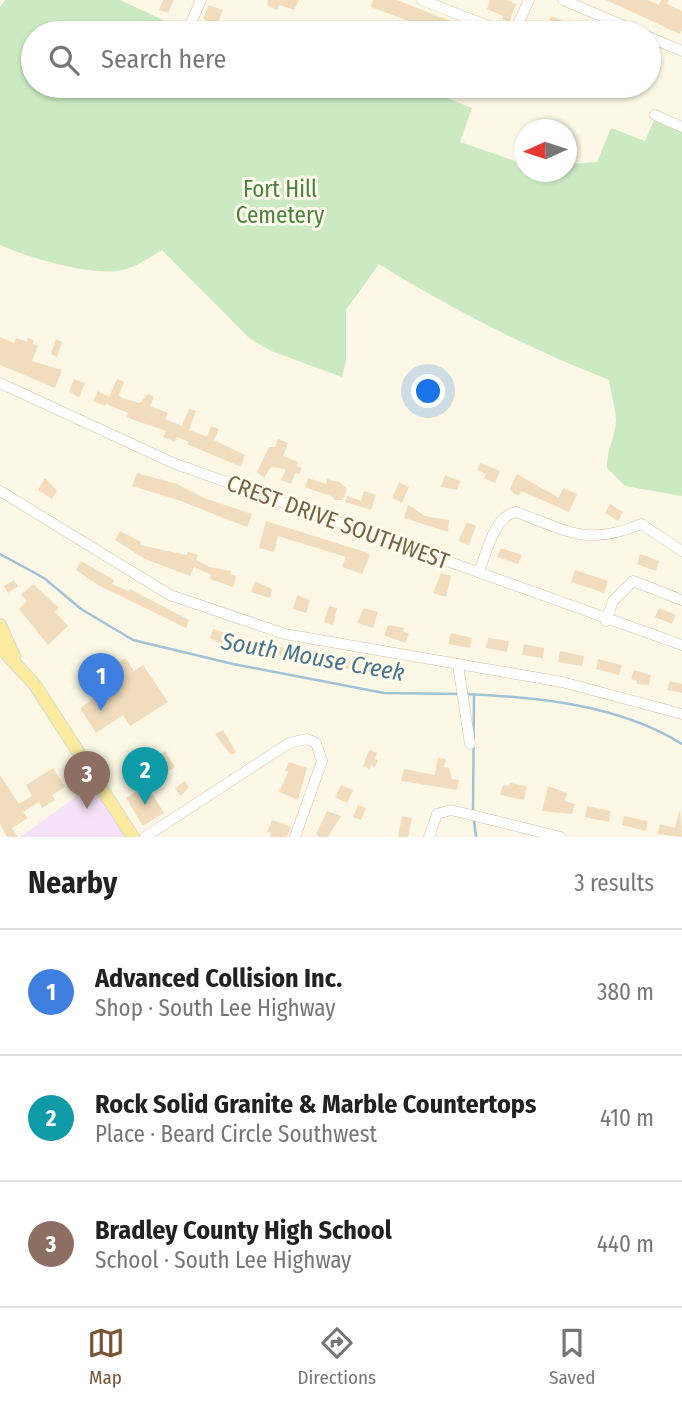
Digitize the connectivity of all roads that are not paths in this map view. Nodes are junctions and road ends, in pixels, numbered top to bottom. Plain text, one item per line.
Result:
1 (201, 0) edge
2 (422, 0) edge
3 (529, 0) edge
4 (563, 0) edge
5 (192, 21) edge
6 (475, 21) edge
7 (519, 21) edge
8 (613, 21) edge
9 (661, 42) edge
10 (682, 51) edge
11 (655, 115) dead end
12 (682, 127) edge
13 (0, 383) edge
14 (0, 491) edge
15 (682, 551) edge
16 (479, 572) junction
17 (682, 600) edge
18 (606, 621) junction
19 (0, 625) edge
20 (682, 645) edge
21 (0, 647) edge
22 (16, 663) junction
23 (458, 665) junction
24 (682, 714) edge
25 (470, 744) dead end
26 (133, 837) edge
27 (145, 837) edge
28 (295, 837) edge
29 (429, 837) edge
30 (561, 837) edge

1 - 5 street
2 - 6 street
3 - 7 street
4 - 8 street
9 - 10 street
11 - 12 street
13 - 16 street, CREST DRIVE SOUTHWEST
14 - 23 street
15 - 16 street
16 - 18 street, CREST DRIVE SOUTHWEST
17 - 18 street
18 - 20 street, CREST DRIVE SOUTHWEST
19 - 22 main road
21 - 22 main road
22 - 26 main road
23 - 24 street
23 - 25 street
27 - 28 street
29 - 30 street

